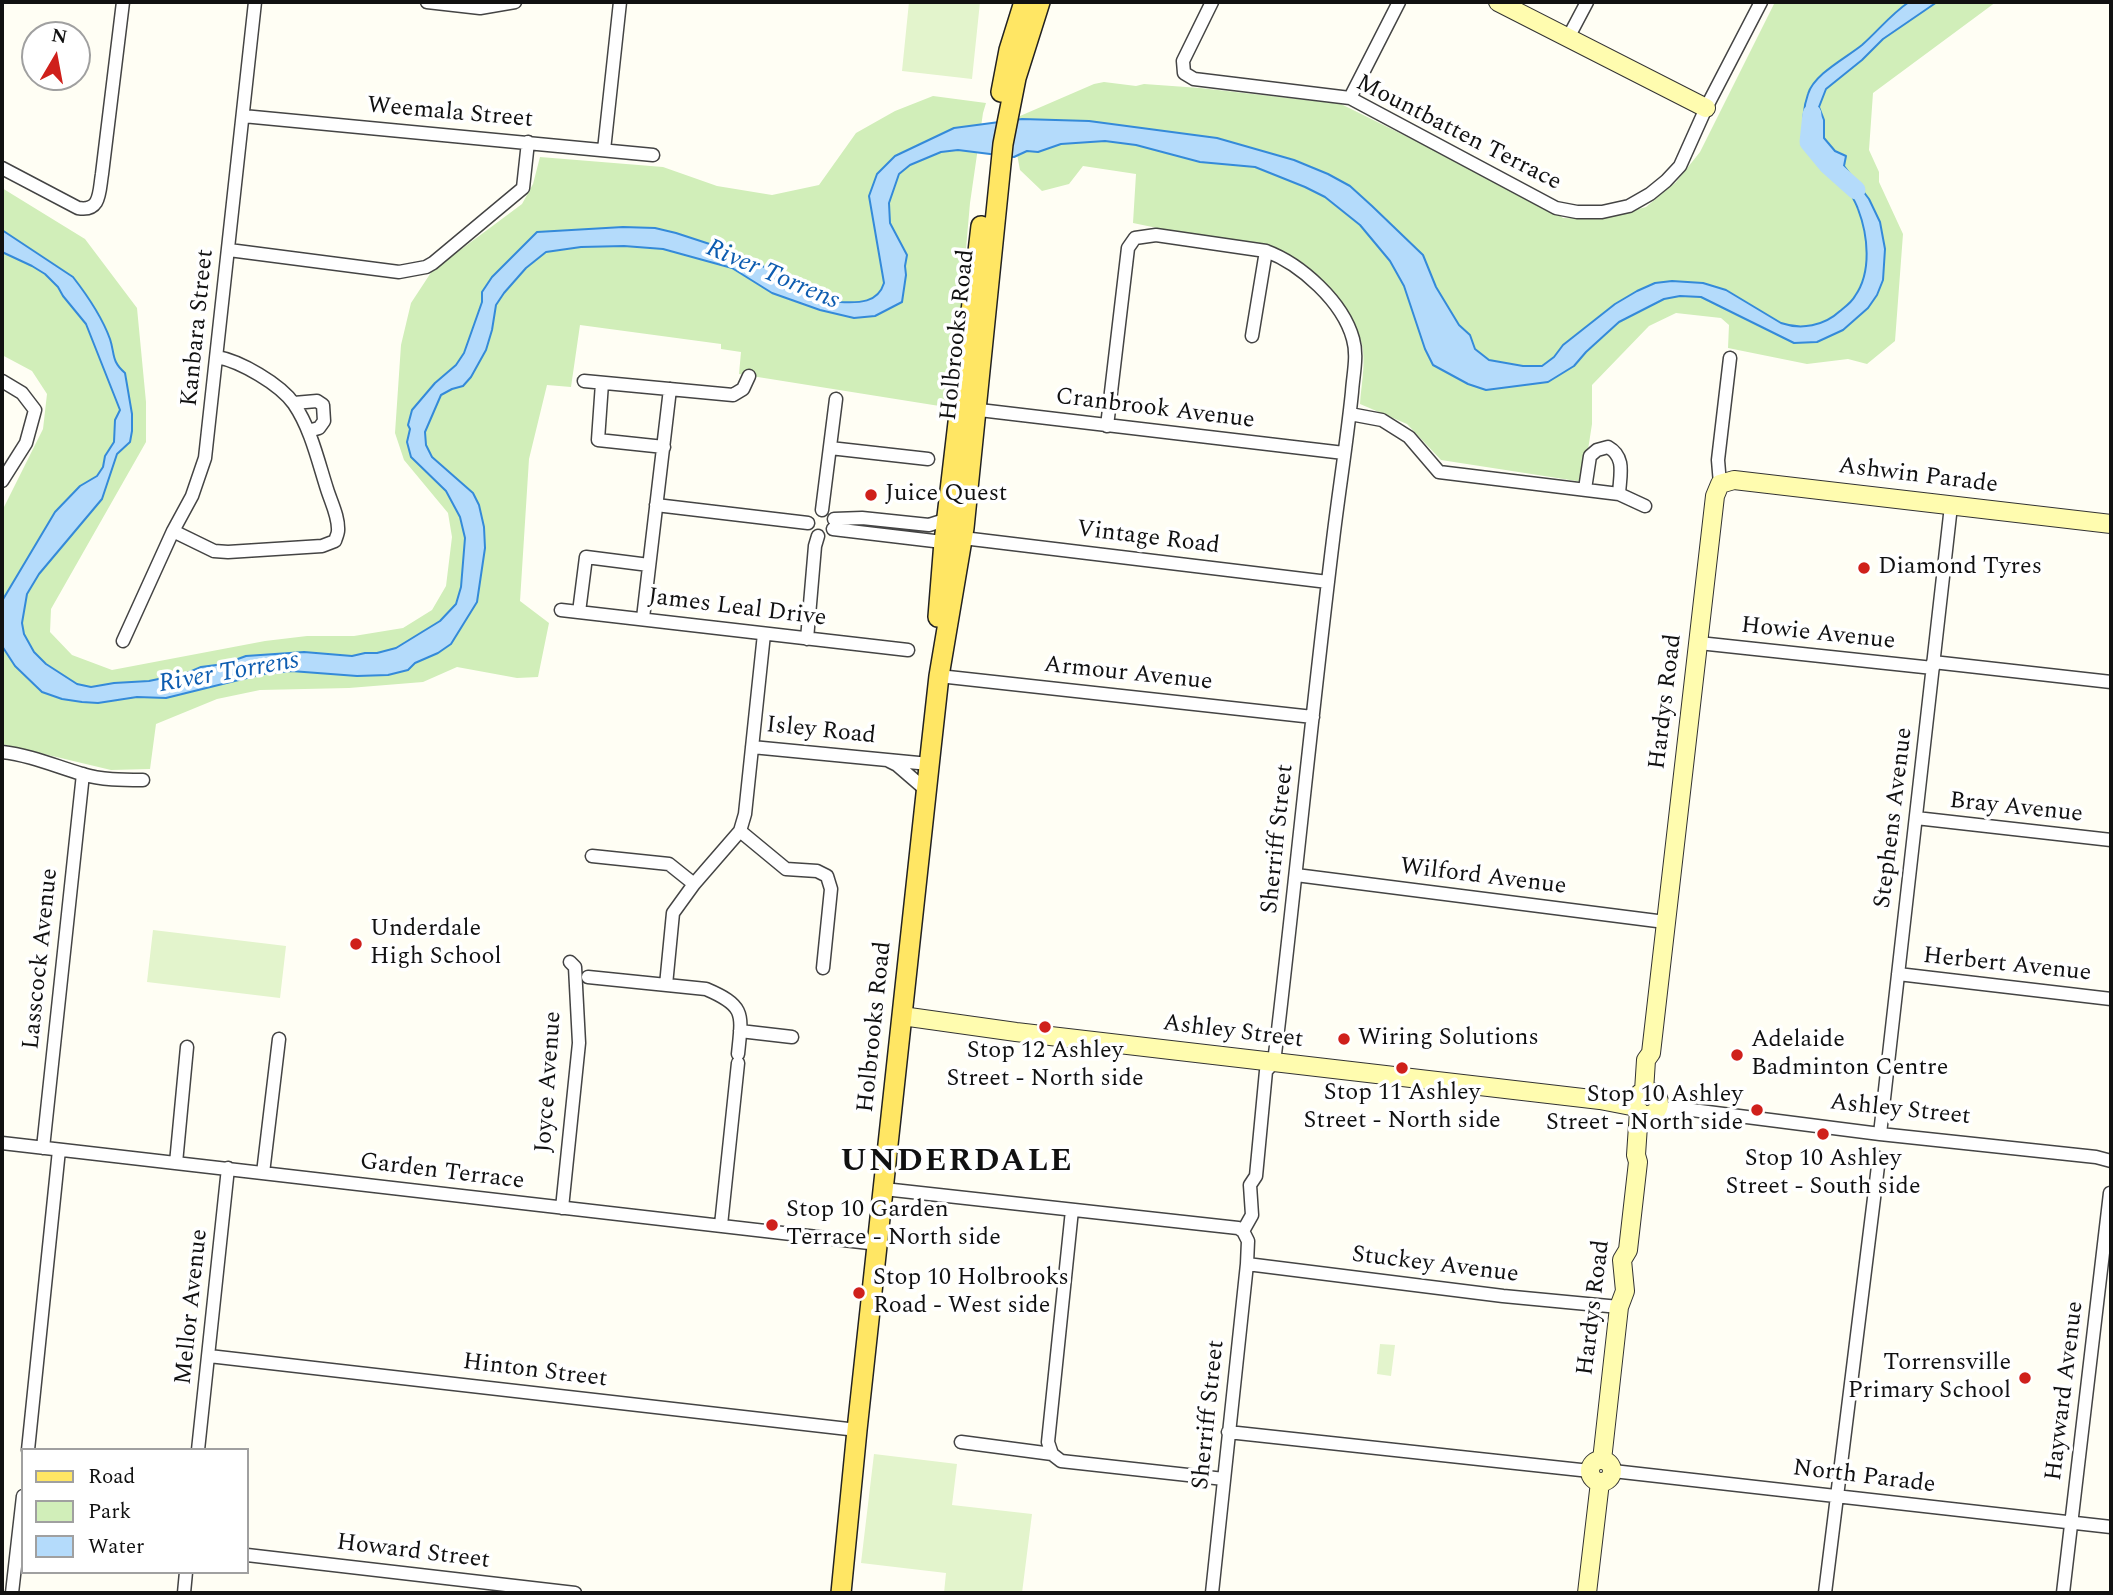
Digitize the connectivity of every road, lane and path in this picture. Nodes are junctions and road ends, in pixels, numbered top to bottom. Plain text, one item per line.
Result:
1 (123, 2) edge
2 (255, 2) edge
3 (426, 2) edge
4 (515, 2) edge
5 (620, 2) edge
6 (1024, 2) edge
7 (1040, 2) edge
8 (1212, 2) edge
9 (1399, 2) edge
10 (1498, 2) edge
11 (1587, 2) edge
12 (1761, 2) edge
13 (495, 4) edge
14 (1568, 38) junction
15 (1350, 97) junction
16 (1006, 98) junction
17 (1706, 108) junction
18 (243, 116) junction
19 (528, 142) junction
20 (604, 150) junction
21 (653, 155) dead end
22 (2, 168) edge
23 (229, 250) junction
24 (1266, 251) junction
25 (1252, 336) dead end
26 (217, 357) junction
27 (1730, 359) dead end
28 (749, 376) dead end
29 (2, 381) edge
30 (584, 381) dead end
31 (603, 383) junction
32 (670, 389) junction
33 (836, 400) dead end
34 (293, 403) junction
35 (968, 409) junction
36 (1350, 414) junction
37 (1107, 426) junction
38 (308, 431) junction
39 (664, 447) junction
40 (830, 448) junction
41 (1344, 453) junction
42 (928, 459) dead end
43 (2, 481) edge
44 (1720, 484) junction
45 (1586, 489) junction
46 (1619, 494) junction
47 (656, 505) junction
48 (1645, 506) dead end
49 (1951, 506) junction
50 (822, 510) junction
51 (948, 519) junction
52 (808, 523) junction
53 (833, 524) junction
54 (2111, 524) edge
55 (173, 531) junction
56 (818, 536) junction
57 (956, 541) junction
58 (649, 565) junction
59 (1328, 582) junction
60 (561, 610) dead end
61 (579, 612) junction
62 (643, 618) junction
63 (764, 634) junction
64 (807, 639) junction
65 (123, 641) dead end
66 (1699, 643) junction
67 (908, 650) dead end
68 (1933, 665) junction
69 (939, 676) junction
70 (2111, 682) edge
71 (1313, 717) junction
72 (752, 747) junction
73 (2, 752) edge
74 (930, 756) junction
75 (886, 760) junction
76 (83, 774) junction
77 (143, 780) dead end
78 (926, 790) junction
79 (1916, 818) junction
80 (740, 831) junction
81 (2111, 840) edge
82 (592, 856) dead end
83 (1296, 875) junction
84 (694, 884) junction
85 (1665, 922) junction
86 (570, 962) dead end
87 (823, 968) dead end
88 (1898, 974) junction
89 (588, 977) dead end
90 (666, 985) junction
91 (2111, 999) edge
92 (902, 1016) junction
93 (740, 1031) junction
94 (792, 1037) dead end
95 (279, 1039) dead end
96 (187, 1046) dead end
97 (1274, 1062) junction
98 (1647, 1103) junction
99 (1880, 1134) junction
100 (2, 1143) edge
101 (43, 1148) junction
102 (59, 1150) junction
103 (1879, 1158) dead end
104 (2111, 1161) edge
105 (176, 1163) junction
106 (228, 1168) junction
107 (263, 1173) junction
108 (884, 1189) junction
109 (2110, 1193) edge
110 (562, 1208) junction
111 (1072, 1210) junction
112 (721, 1226) junction
113 (1243, 1231) junction
114 (878, 1244) junction
115 (1247, 1264) junction
116 (1619, 1307) junction
117 (209, 1356) junction
118 (857, 1430) junction
119 (1228, 1432) junction
120 (961, 1442) dead end
121 (28, 1448) edge
122 (198, 1448) edge
123 (1052, 1454) junction
124 (1601, 1471) junction
125 (1224, 1479) junction
126 (1837, 1495) junction
127 (21, 1514) edge
128 (2071, 1523) junction
129 (2111, 1527) edge
130 (248, 1555) edge
131 (186, 1574) edge
132 (12, 1593) edge
133 (184, 1593) edge
134 (575, 1593) edge
135 (841, 1593) edge
136 (1212, 1593) edge
137 (1587, 1593) edge
138 (1825, 1593) edge
139 (2063, 1593) edge

1 - 22 street
2 - 18 street, Kanbara Street
3 - 13 street
4 - 13 street
5 - 20 street
6 - 16 main road, Holbrooks Road
7 - 16 main road, Holbrooks Road
8 - 15 street, Mountbatten Terrace
9 - 15 street
10 - 14 street
11 - 14 street
12 - 17 street, Mountbatten Terrace
14 - 17 street
15 - 17 street, Mountbatten Terrace
16 - 35 main road, Holbrooks Road
18 - 19 street, Weemala Street
18 - 23 street, Kanbara Street
19 - 20 street, Weemala Street
19 - 23 street
20 - 21 street, Weemala Street
23 - 26 street, Kanbara Street
24 - 25 street
24 - 36 street, Sherriff Street
24 - 37 street, Sherriff Street
26 - 34 street
26 - 55 street, Kanbara Street
27 - 44 street, Hardys Road
28 - 32 street
29 - 43 street
30 - 31 street
31 - 32 street
31 - 39 street
32 - 39 street
33 - 40 street
34 - 38 street
34 - 38 street
35 - 37 street, Cranbrook Avenue
35 - 51 main road, Holbrooks Road
35 - 57 main road, Holbrooks Road
36 - 41 street, Sherriff Street
36 - 45 street
37 - 41 street, Cranbrook Avenue
38 - 55 street
39 - 47 street
40 - 42 street
40 - 50 street
41 - 59 street, Sherriff Street
44 - 49 street, Ashwin Parade
44 - 66 street, Hardys Road
45 - 46 street
45 - 46 street
46 - 48 street
47 - 52 street
47 - 58 street
49 - 54 street, Ashwin Parade
49 - 68 street, Stephens Avenue
50 - 52 street
50 - 53 street
51 - 53 street
51 - 57 main road, Holbrooks Road
52 - 56 street
53 - 56 street
53 - 57 street, Vintage Road
55 - 65 street, Kanbara Street
56 - 64 street
57 - 59 street, Vintage Road
57 - 69 main road, Holbrooks Road
58 - 61 street
58 - 62 street
59 - 71 street, Sherriff Street
60 - 61 street, James Leal Drive
61 - 62 street, James Leal Drive
62 - 63 street, James Leal Drive
63 - 64 street, James Leal Drive
63 - 72 street
64 - 67 street, James Leal Drive
66 - 68 street, Howie Avenue
66 - 85 street, Hardys Road
68 - 70 street, Howie Avenue
68 - 79 street, Stephens Avenue
69 - 71 street, Armour Avenue
69 - 74 main road, Holbrooks Road
71 - 83 street, Sherriff Street
72 - 75 street, Isley Road
72 - 80 street
73 - 76 street
74 - 75 street, Isley Road
74 - 78 main road, Holbrooks Road
75 - 78 street, Isley Road
76 - 77 street
76 - 101 street, Lasscock Avenue
78 - 92 main road, Holbrooks Road
79 - 81 street, Bray Avenue
79 - 88 street, Stephens Avenue
80 - 84 street
80 - 87 street
82 - 84 street
83 - 85 street, Wilford Avenue
83 - 97 street, Sherriff Street
84 - 90 street
85 - 98 street, Hardys Road
86 - 110 street, Joyce Avenue
88 - 91 street, Herbert Avenue
88 - 99 street, Stephens Avenue
89 - 90 street
90 - 93 street
92 - 97 street, Ashley Street
92 - 108 main road, Holbrooks Road
93 - 94 street
93 - 112 street
95 - 107 street
96 - 105 street
97 - 98 street, Ashley Street
97 - 113 street, Sherriff Street
98 - 99 street, Ashley Street
98 - 116 street, Hardys Road
99 - 104 street, Ashley Street
100 - 101 street, Garden Terrace
101 - 102 street, Garden Terrace
102 - 105 street, Garden Terrace
102 - 121 street
103 - 126 street
105 - 106 street, Garden Terrace
106 - 107 street, Garden Terrace
106 - 117 street, Mellor Avenue
107 - 110 street, Garden Terrace
108 - 111 street
108 - 114 main road, Holbrooks Road
109 - 128 street, Hayward Avenue
110 - 112 street, Garden Terrace
111 - 113 street
111 - 123 street
112 - 114 street, Garden Terrace
113 - 115 street, Sherriff Street
114 - 118 main road, Holbrooks Road
115 - 116 street, Stuckey Avenue
115 - 119 street, Sherriff Street
116 - 124 street, Hardys Road
117 - 118 street, Hinton Street
117 - 122 street, Mellor Avenue
118 - 135 main road, Holbrooks Road
119 - 124 street, North Parade
119 - 125 street, Sherriff Street
120 - 123 street
123 - 125 street
124 - 126 street, North Parade
124 - 137 street, Hardys Road
125 - 136 street, Sherriff Street
126 - 128 street, North Parade
126 - 138 street
127 - 132 street
128 - 129 street, North Parade
128 - 139 street, Hayward Avenue
130 - 134 street, Howard Street
131 - 133 street

